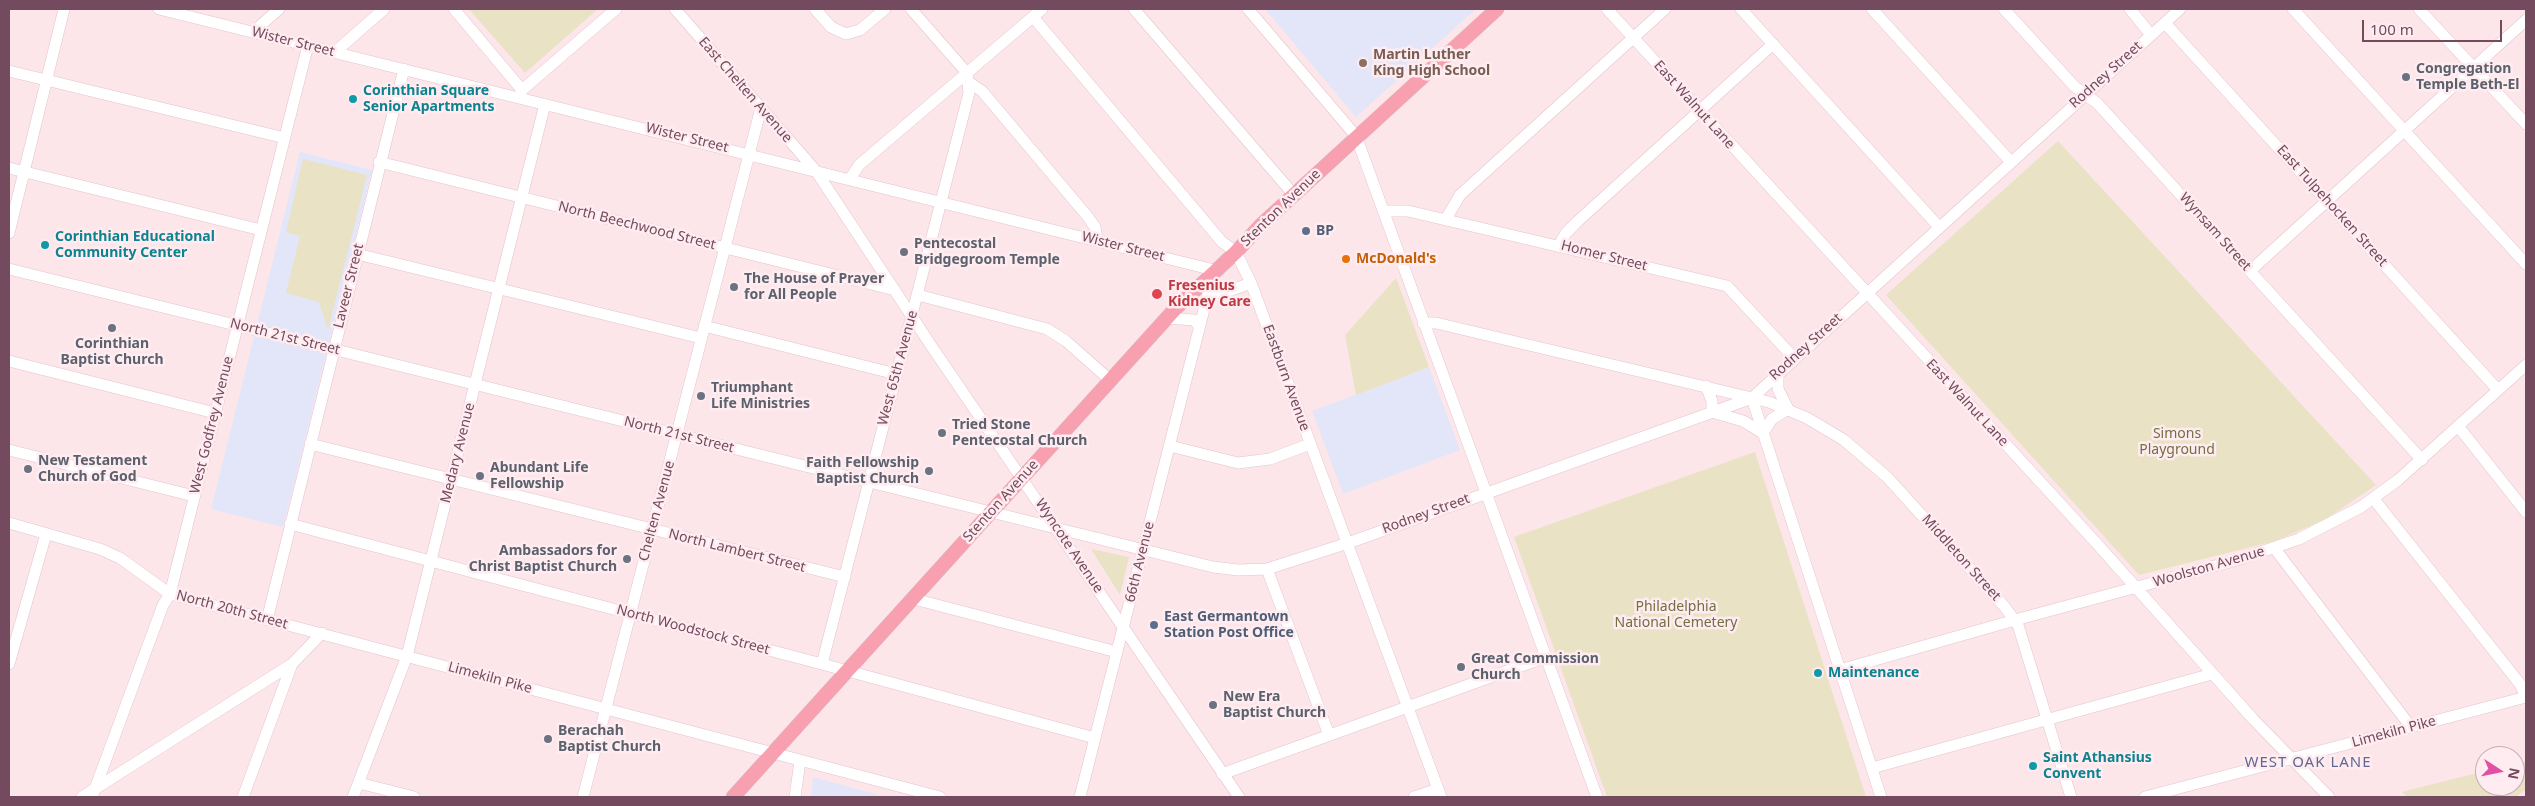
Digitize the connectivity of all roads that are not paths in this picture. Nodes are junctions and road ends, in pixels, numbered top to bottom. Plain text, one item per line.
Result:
1 (64, 9) edge
2 (279, 9) edge
3 (384, 9) edge
4 (454, 9) edge
5 (616, 9) edge
6 (675, 9) edge
7 (815, 9) edge
8 (885, 9) edge
9 (912, 9) edge
10 (1134, 9) edge
11 (1248, 9) edge
12 (1497, 9) edge
13 (1607, 9) edge
14 (1665, 9) edge
15 (1741, 9) edge
16 (1872, 9) edge
17 (2004, 9) edge
18 (2130, 9) edge
19 (2180, 9) edge
20 (2293, 9) edge
21 (2418, 9) edge
22 (167, 10) edge
23 (1037, 13) edge
24 (2526, 20) edge
25 (2165, 23) junction
26 (253, 32) junction
27 (2151, 35) junction
28 (1633, 38) junction
29 (1773, 44) junction
30 (308, 45) junction
31 (335, 52) junction
32 (2474, 67) junction
33 (404, 69) junction
34 (9, 71) edge
35 (968, 78) junction
36 (47, 80) junction
37 (521, 94) junction
38 (2085, 94) junction
39 (545, 104) junction
40 (761, 108) junction
41 (1700, 111) junction
42 (2526, 124) edge
43 (2405, 131) junction
44 (1356, 136) junction
45 (285, 138) junction
46 (749, 154) junction
47 (380, 162) junction
48 (2011, 162) junction
49 (9, 168) edge
50 (816, 171) junction
51 (24, 172) junction
52 (850, 179) junction
53 (1294, 195) junction
54 (520, 198) junction
55 (2327, 201) junction
56 (942, 202) junction
57 (1384, 211) junction
58 (1446, 219) junction
59 (1939, 227) junction
60 (261, 230) junction
61 (9, 234) edge
62 (1097, 240) junction
63 (1559, 245) junction
64 (724, 248) junction
65 (1236, 252) junction
66 (357, 254) junction
67 (2526, 264) edge
68 (9, 269) edge
69 (1214, 270) junction
70 (2250, 271) junction
71 (1251, 283) junction
72 (498, 289) junction
73 (895, 290) junction
74 (1866, 293) junction
75 (918, 295) junction
76 (1206, 298) junction
77 (911, 313) junction
78 (1167, 318) junction
79 (1423, 323) junction
80 (237, 325) junction
81 (704, 326) junction
82 (1199, 326) junction
83 (701, 338) junction
84 (333, 349) junction
85 (1794, 358) junction
86 (9, 361) edge
87 (2524, 371) edge
88 (896, 374) junction
89 (1778, 374) junction
90 (1111, 381) junction
91 (475, 384) junction
92 (1706, 386) junction
93 (2498, 390) junction
94 (1752, 398) junction
95 (1788, 409) junction
96 (1712, 412) junction
97 (215, 413) junction
98 (2458, 426) junction
99 (1763, 433) junction
100 (677, 434) junction
101 (310, 444) junction
102 (1310, 444) junction
103 (1170, 446) junction
104 (9, 450) edge
105 (2422, 460) junction
106 (1022, 477) junction
107 (451, 480) junction
108 (868, 482) junction
109 (1485, 492) junction
110 (194, 496) junction
111 (2373, 498) junction
112 (990, 512) junction
113 (2526, 512) edge
114 (9, 523) edge
115 (290, 524) junction
116 (1057, 528) junction
117 (652, 530) junction
118 (46, 534) junction
119 (1348, 543) junction
120 (1143, 549) junction
121 (2275, 549) junction
122 (431, 561) junction
123 (1267, 570) junction
124 (845, 577) junction
125 (2136, 587) junction
126 (170, 594) junction
127 (914, 599) junction
128 (631, 613) junction
129 (267, 620) junction
130 (2015, 620) junction
131 (1124, 628) junction
132 (322, 633) junction
133 (1117, 652) junction
134 (407, 656) junction
135 (1546, 657) junction
136 (9, 664) edge
137 (292, 664) junction
138 (822, 664) junction
139 (1840, 670) junction
140 (848, 672) junction
141 (2212, 674) junction
142 (2526, 697) edge
143 (1407, 707) junction
144 (607, 708) junction
145 (2048, 718) junction
146 (2411, 727) junction
147 (1329, 735) junction
148 (1095, 738) junction
149 (773, 754) junction
150 (2292, 759) junction
151 (800, 761) junction
152 (1872, 768) junction
153 (1222, 774) junction
154 (359, 783) junction
155 (93, 793) edge
156 (1440, 793) edge
157 (82, 797) edge
158 (243, 797) edge
159 (353, 797) edge
160 (414, 797) edge
161 (583, 797) edge
162 (733, 797) edge
163 (794, 797) edge
164 (940, 797) edge
165 (1080, 797) edge
166 (1239, 797) edge
167 (1414, 797) edge
168 (1597, 797) edge
169 (1881, 797) edge
170 (2071, 797) edge
171 (2145, 797) edge
172 (2329, 797) edge

1 - 36 street
2 - 26 street
3 - 31 street
4 - 37 street
5 - 37 street
6 - 40 street, East Chelten Avenue
7 - 8 street
9 - 35 street
10 - 53 street
11 - 44 street
12 - 44 main road, Stenton Avenue
13 - 28 street, East Walnut Lane
14 - 28 street
15 - 29 street
16 - 48 street
17 - 38 street, Wynsam Street
18 - 27 street
19 - 25 street, Rodney Street
20 - 43 street
21 - 32 street
22 - 26 street, Wister Street
23 - 35 street
23 - 65 street, Eastburn Avenue
24 - 32 street
25 - 27 street, Rodney Street
25 - 55 street, East Tulpehocken Street
26 - 30 street, Wister Street
27 - 38 street, Rodney Street
28 - 41 street, East Walnut Lane
28 - 58 street
29 - 41 street
29 - 59 street
30 - 31 street, Wister Street
30 - 45 street, West Godfrey Avenue
31 - 33 street, Wister Street
32 - 42 street
32 - 43 street
33 - 37 street, Wister Street
33 - 47 street, Laveer Street
34 - 36 street
35 - 52 street
35 - 56 street, West 65th Avenue
35 - 62 street
36 - 45 street
36 - 51 street
37 - 39 street, Wister Street
38 - 48 street, Rodney Street
38 - 70 street, Wynsam Street
39 - 46 street, Wister Street
39 - 54 street, Medary Avenue
40 - 46 street, Chelten Avenue
40 - 50 street, East Chelten Avenue
41 - 63 street
41 - 74 street, East Walnut Lane
43 - 55 street
43 - 67 street
44 - 53 main road, Stenton Avenue
44 - 57 street
45 - 60 street, West Godfrey Avenue
46 - 50 street, Wister Street
46 - 64 street, Chelten Avenue
47 - 54 street, North Beechwood Street
47 - 66 street, Laveer Street
48 - 59 street, Rodney Street
49 - 51 street
50 - 52 street, Wister Street
50 - 73 street, Wyncote Avenue
51 - 60 street
51 - 61 street
52 - 56 street, Wister Street
53 - 65 main road, Stenton Avenue
54 - 64 street, North Beechwood Street
54 - 72 street, Medary Avenue
55 - 70 street
55 - 93 street, East Tulpehocken Street
56 - 62 street, Wister Street
56 - 75 street, West 65th Avenue
57 - 58 street, Homer Street
57 - 79 street
58 - 63 street, Homer Street
59 - 74 street, Rodney Street
60 - 80 street, West Godfrey Avenue
62 - 69 street, Wister Street
63 - 85 street, Homer Street
64 - 73 street, North Beechwood Street
64 - 81 street, Chelten Avenue
65 - 69 main road, Stenton Avenue
65 - 71 street, Eastburn Avenue
66 - 72 street
66 - 84 street, Laveer Street
68 - 80 street, North 21st Street
69 - 76 street, 66th Avenue
69 - 78 main road, Stenton Avenue
70 - 105 street, Wynsam Street
71 - 76 street
71 - 102 street, Eastburn Avenue
72 - 83 street
72 - 91 street, Medary Avenue
73 - 77 street, Wyncote Avenue
74 - 85 street, Rodney Street
74 - 125 street, East Walnut Lane
75 - 77 street, West 65th Avenue
75 - 90 street
76 - 82 street, 66th Avenue
77 - 88 street, West 65th Avenue
77 - 106 street, Wyncote Avenue
78 - 82 street
78 - 90 main road, Stenton Avenue
79 - 92 street
79 - 109 street
80 - 84 street, North 21st Street
80 - 97 street, West Godfrey Avenue
81 - 83 street, Chelten Avenue
81 - 88 street
82 - 103 street, 66th Avenue
83 - 100 street, Chelten Avenue
84 - 91 street, North 21st Street
84 - 101 street, Laveer Street
85 - 89 street, Rodney Street
86 - 97 street
87 - 93 street, Woolston Avenue
88 - 108 street, West 65th Avenue
89 - 94 street, Rodney Street
89 - 95 street
90 - 106 main road, Stenton Avenue
91 - 100 street, North 21st Street
91 - 107 street, Medary Avenue
92 - 94 street
92 - 96 street
93 - 98 street, Woolston Avenue
94 - 95 street, Middleton Street
94 - 96 street, Rodney Street
94 - 99 street
95 - 99 street
95 - 130 street, Middleton Street
96 - 99 street
96 - 109 street, Rodney Street
97 - 110 street, West Godfrey Avenue
98 - 105 street, Woolston Avenue
98 - 113 street
99 - 139 street
100 - 108 street, North 21st Street
100 - 117 street, Chelten Avenue
101 - 107 street, North Lambert Street
101 - 115 street, Laveer Street
102 - 103 street
102 - 119 street, Eastburn Avenue
103 - 120 street, 66th Avenue
104 - 110 street
105 - 111 street, Woolston Avenue
106 - 112 main road, Stenton Avenue
106 - 116 street, Wyncote Avenue
107 - 117 street, North Lambert Street
107 - 122 street, Medary Avenue
108 - 112 street, North 21st Street
108 - 124 street, West 65th Avenue
109 - 119 street, Rodney Street
109 - 135 street
110 - 126 street, West Godfrey Avenue
111 - 121 street, Woolston Avenue
111 - 142 street
112 - 116 street, North 21st Street
112 - 127 main road, Stenton Avenue
114 - 118 street, North 20th Street
115 - 122 street, North Woodstock Street
115 - 129 street, Laveer Street
116 - 120 street, North 21st Street
116 - 131 street, Wyncote Avenue
117 - 124 street, North Lambert Street
117 - 128 street, Chelten Avenue
118 - 126 street, North 20th Street
118 - 136 street
119 - 123 street, North 21st Street
119 - 143 street, Eastburn Avenue
120 - 123 street, North 21st Street
120 - 131 street, 66th Avenue
121 - 125 street, Woolston Avenue
121 - 146 street
122 - 128 street, North Woodstock Street
122 - 134 street, Medary Avenue
123 - 147 street
124 - 138 street, West 65th Avenue
125 - 130 street, Woolston Avenue
125 - 141 street, East Walnut Lane
126 - 129 street, North 20th Street
126 - 155 street, West Godfrey Avenue
127 - 133 street
127 - 140 main road, Stenton Avenue
128 - 138 street, North Woodstock Street
128 - 144 street, Chelten Avenue
129 - 132 street, North 20th Street
130 - 139 street, Woolston Avenue
130 - 145 street, Middleton Street
131 - 133 street, 66th Avenue
131 - 153 street, Wyncote Avenue
132 - 134 street, Limekiln Pike
132 - 137 street
133 - 148 street, 66th Avenue
134 - 144 street, Limekiln Pike
134 - 154 street, Medary Avenue
135 - 143 street
135 - 168 street
137 - 155 street
137 - 158 street
138 - 140 street, North Woodstock Street
139 - 152 street
140 - 148 street, North Woodstock Street
140 - 149 main road, Stenton Avenue
141 - 145 street
141 - 150 street, East Walnut Lane
142 - 146 street, Limekiln Pike
143 - 147 street
143 - 156 street, Eastburn Avenue
144 - 149 street, Limekiln Pike
144 - 161 street, Chelten Avenue
145 - 152 street
145 - 170 street, Middleton Street
146 - 150 street, Limekiln Pike
147 - 153 street
148 - 165 street, 66th Avenue
149 - 151 street, Limekiln Pike
149 - 162 main road, Stenton Avenue
150 - 171 street, Limekiln Pike
150 - 172 street, East Walnut Lane
151 - 163 street
151 - 164 street, Limekiln Pike
152 - 169 street
153 - 166 street, Wyncote Avenue
154 - 159 street, Medary Avenue
154 - 160 street
155 - 157 street
156 - 167 street

